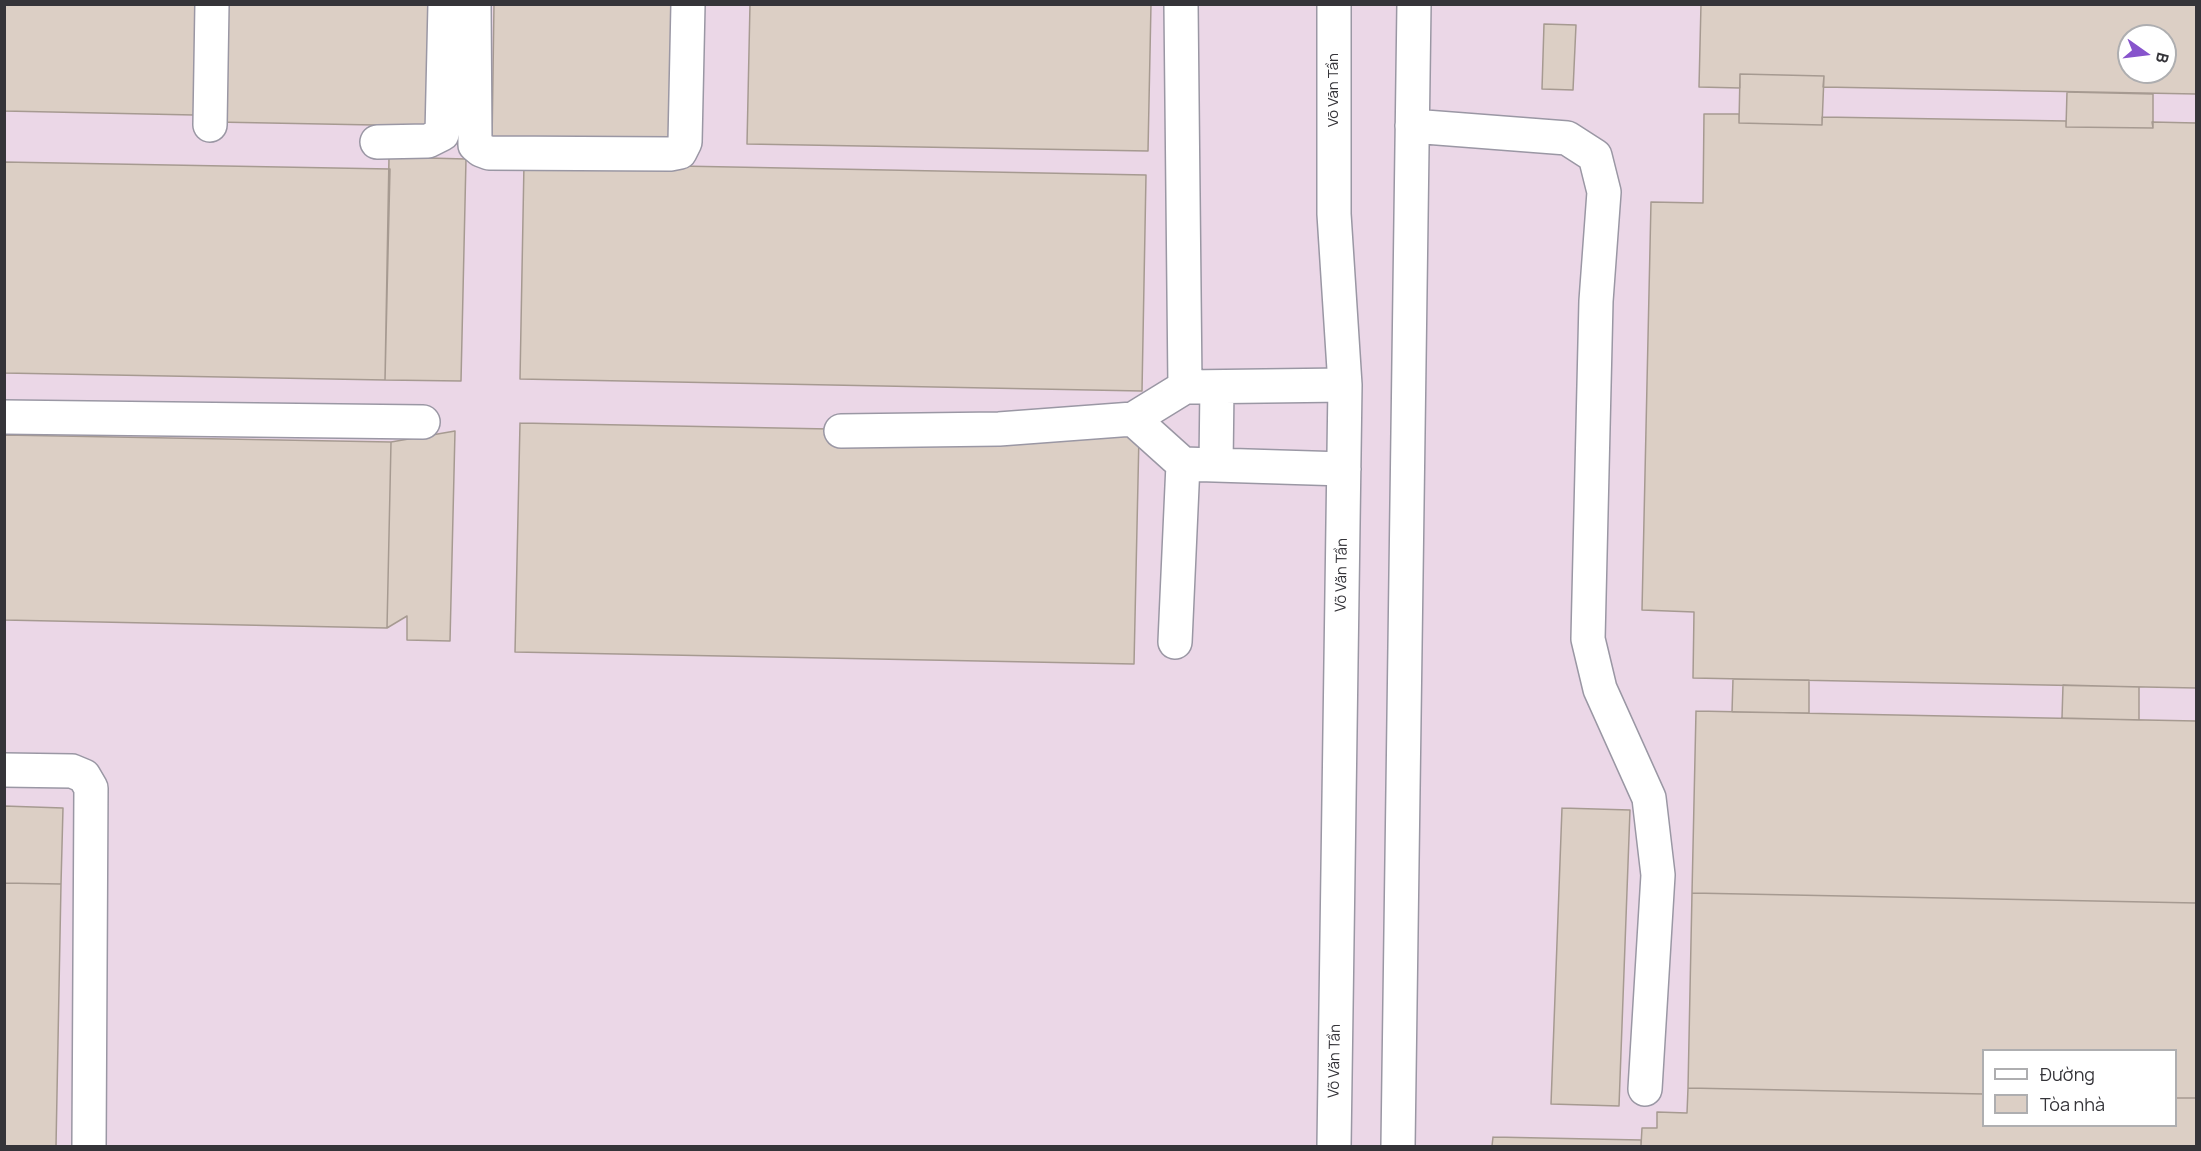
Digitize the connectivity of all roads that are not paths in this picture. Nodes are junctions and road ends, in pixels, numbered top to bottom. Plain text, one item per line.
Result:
1 (212, 4) edge
2 (445, 4) edge
3 (474, 4) edge
4 (688, 4) edge
5 (1180, 4) edge
6 (1334, 4) edge
7 (1414, 4) edge
8 (210, 125) dead end
9 (1412, 126) junction
10 (377, 142) dead end
11 (1345, 385) junction
12 (1185, 387) junction
13 (1217, 387) junction
14 (4, 417) edge
15 (1133, 419) junction
16 (423, 422) dead end
17 (841, 431) dead end
18 (1183, 464) junction
19 (1216, 465) junction
20 (1344, 469) junction
21 (1175, 642) dead end
22 (4, 770) edge
23 (1645, 1089) dead end
24 (89, 1146) edge
25 (1334, 1146) edge
26 (1398, 1146) edge

1 - 8 street
2 - 10 street
3 - 4 street
5 - 12 street
6 - 11 street, Võ Văn Tần
7 - 9 street
9 - 23 street
9 - 26 street
11 - 13 street
11 - 20 street, Võ Văn Tần
12 - 13 street
12 - 15 street
13 - 19 street
14 - 16 street
15 - 17 street
15 - 18 street
18 - 19 street
18 - 21 street
19 - 20 street
20 - 25 street, Võ Văn Tần
22 - 24 street

